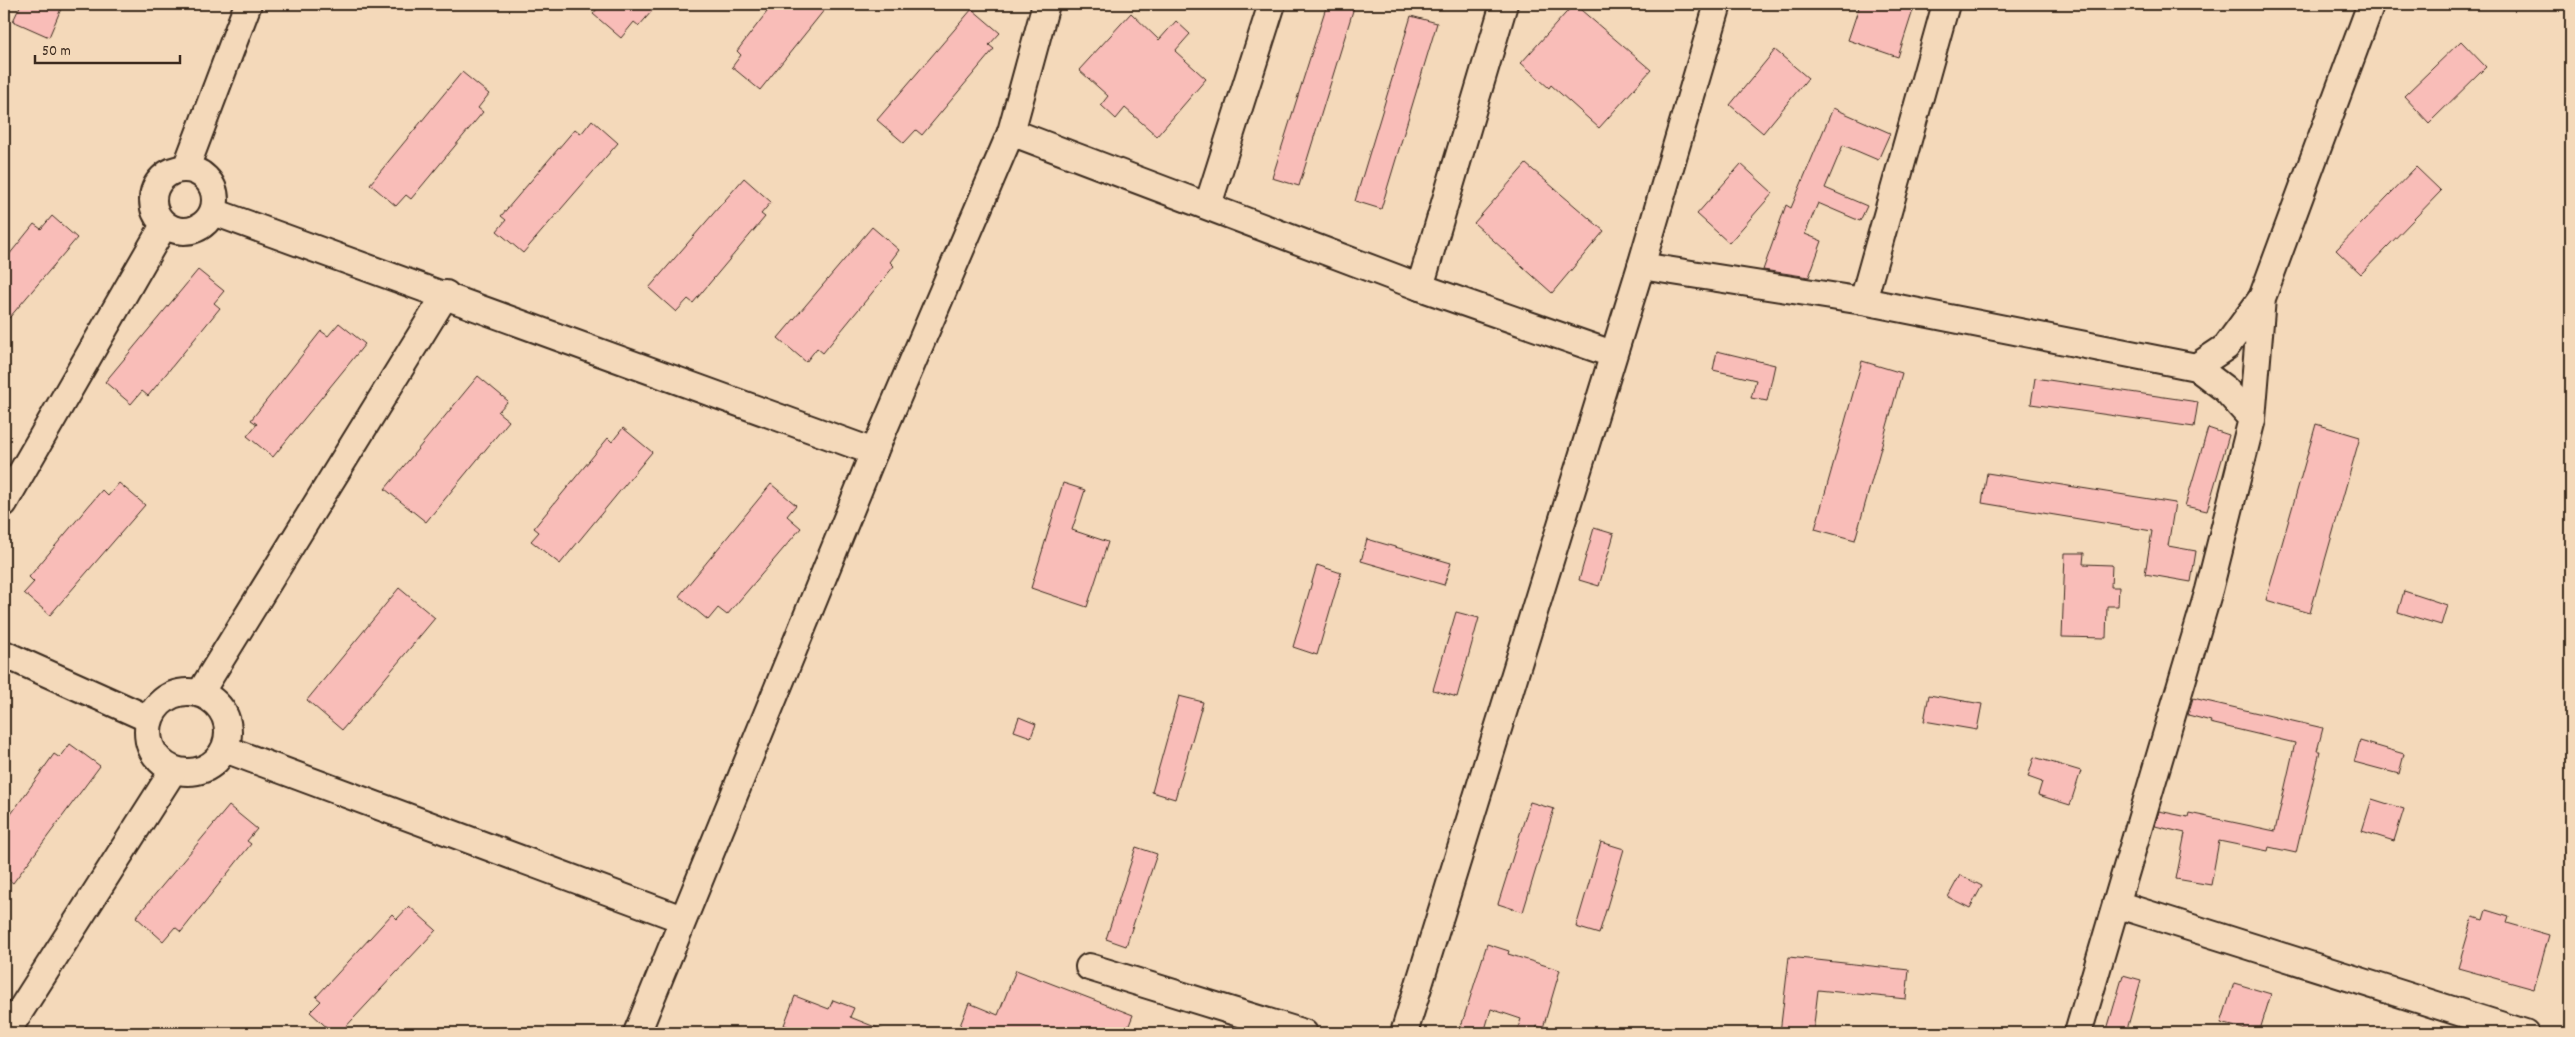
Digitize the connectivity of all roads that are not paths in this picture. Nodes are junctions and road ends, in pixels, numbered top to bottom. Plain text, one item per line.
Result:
1 (248, 4) edge
2 (1046, 4) edge
3 (1272, 4) edge
4 (1504, 4) edge
5 (1718, 4) edge
6 (1946, 4) edge
7 (2371, 4) edge
8 (1011, 132) junction
9 (186, 168) junction
10 (1208, 205) junction
11 (214, 212) junction
12 (164, 225) junction
13 (1641, 266) junction
14 (1420, 288) junction
15 (446, 294) junction
16 (2262, 298) junction
17 (1863, 301) junction
18 (1612, 354) junction
19 (2196, 367) junction
20 (2252, 419) junction
21 (874, 452) junction
22 (4, 502) edge
23 (4, 654) edge
24 (200, 693) junction
25 (149, 719) junction
26 (225, 749) junction
27 (174, 771) junction
28 (2116, 904) junction
29 (682, 919) junction
30 (1089, 967) dead end
31 (6, 1033) edge
32 (637, 1033) edge
33 (1304, 1033) edge
34 (1404, 1033) edge
35 (2078, 1033) edge
36 (2525, 1033) edge

1 - 9 street
2 - 8 street
3 - 10 street
4 - 14 street
5 - 13 street
6 - 17 street
7 - 16 street
8 - 10 street
8 - 21 street
9 - 11 street
9 - 12 street
10 - 14 street
11 - 12 street
11 - 15 street
12 - 22 street
13 - 17 street
13 - 18 street
14 - 18 street
15 - 21 street
15 - 24 street
16 - 19 street
16 - 20 street
17 - 19 street
18 - 34 street
19 - 20 street
20 - 28 street
21 - 29 street
23 - 25 street
24 - 25 street
24 - 26 street
25 - 27 street
26 - 27 street
26 - 29 street
27 - 31 street
28 - 35 street
28 - 36 street
29 - 32 street
30 - 33 street

